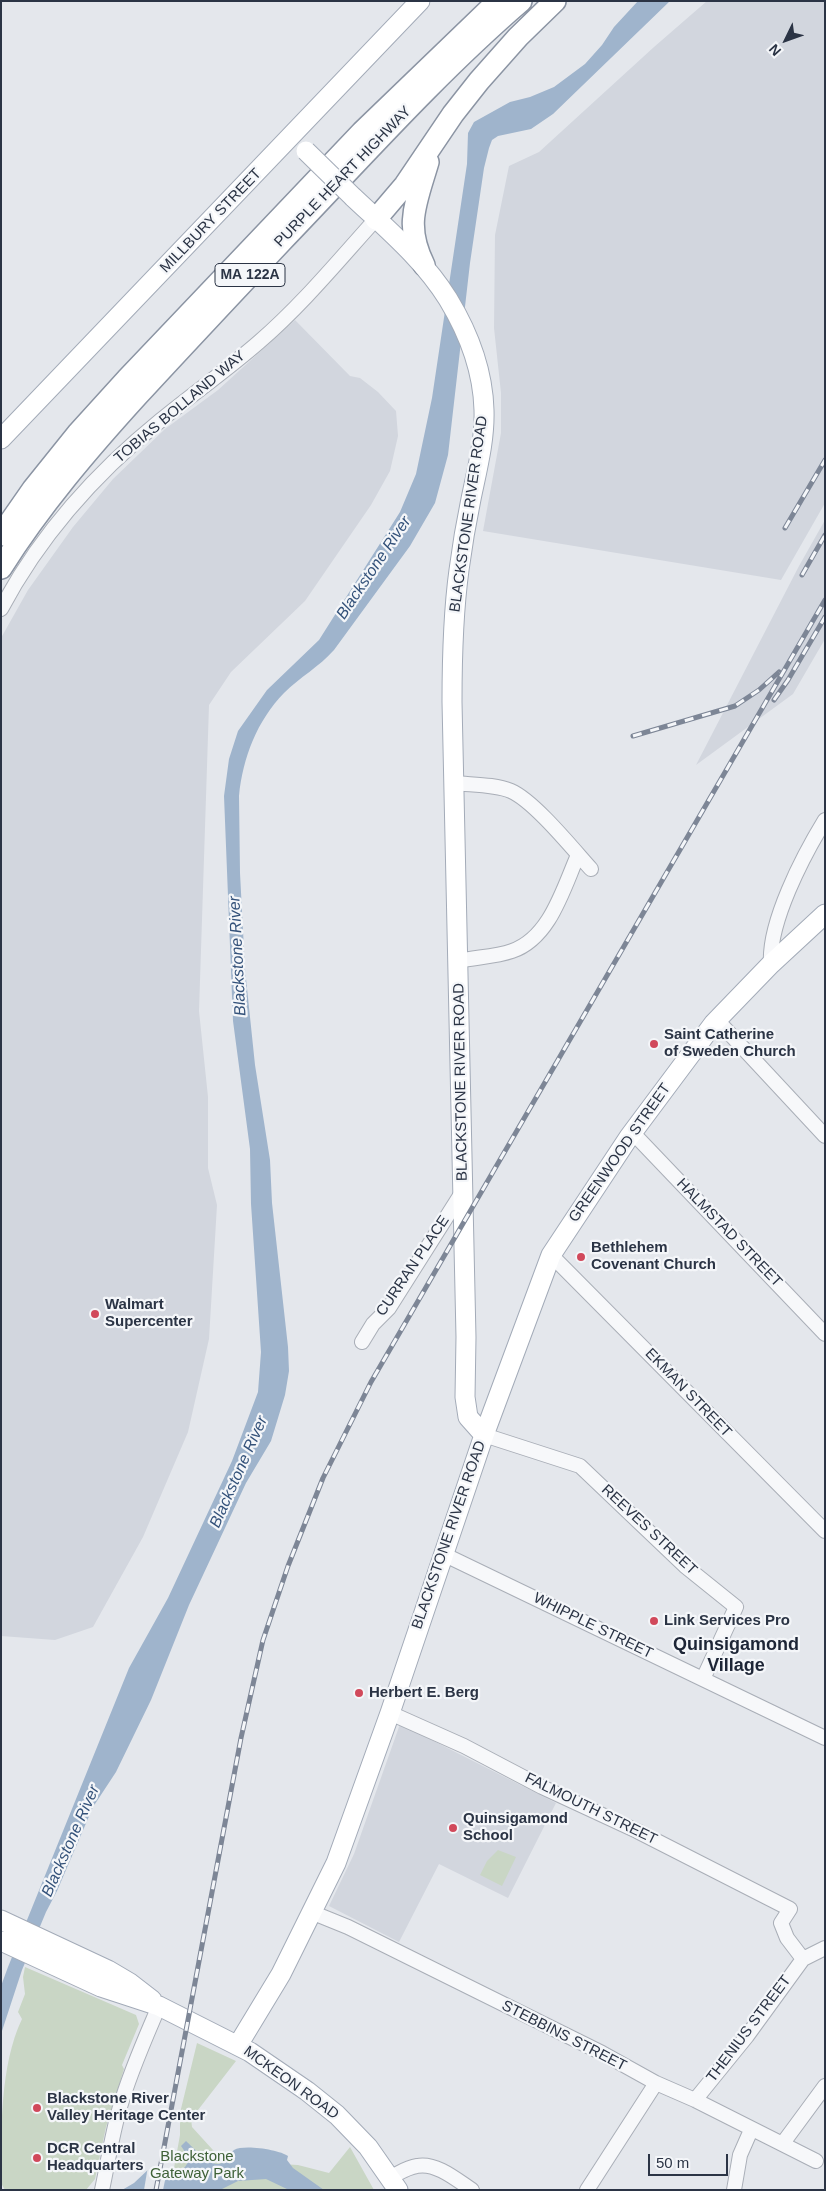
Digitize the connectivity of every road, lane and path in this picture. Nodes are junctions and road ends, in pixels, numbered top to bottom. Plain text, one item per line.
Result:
1 (420, 1) edge
2 (498, 1) edge
3 (521, 1) edge
4 (555, 1) edge
5 (292, 137) junction
6 (433, 146) junction
7 (376, 219) junction
8 (424, 265) junction
9 (1, 439) edge
10 (1, 535) edge
11 (1, 568) edge
12 (1, 609) edge
13 (454, 783) junction
14 (825, 820) edge
15 (578, 855) junction
16 (591, 869) dead end
17 (825, 914) edge
18 (458, 961) junction
19 (771, 964) junction
20 (717, 1020) junction
21 (632, 1132) junction
22 (825, 1136) edge
23 (463, 1190) junction
24 (551, 1255) junction
25 (825, 1334) edge
26 (362, 1342) dead end
27 (484, 1435) junction
28 (825, 1532) edge
29 (443, 1554) junction
30 (703, 1679) junction
31 (390, 1713) junction
32 (825, 1738) edge
33 (311, 1912) junction
34 (1, 1920) edge
35 (1, 1941) edge
36 (825, 1948) edge
37 (55, 1955) junction
38 (803, 1959) junction
39 (159, 2006) junction
40 (238, 2045) junction
41 (656, 2083) junction
42 (825, 2086) edge
43 (695, 2100) junction
44 (752, 2130) junction
45 (783, 2143) junction
46 (816, 2161) dead end
47 (395, 2183) edge
48 (103, 2187) edge
49 (472, 2190) edge
50 (587, 2190) edge
51 (734, 2190) edge

1 - 5 main road, MILLBURY STREET
2 - 10 highway, PURPLE HEART HIGHWAY / MA 122A
3 - 11 highway, PURPLE HEART HIGHWAY / MA 122A
4 - 6 highway
5 - 7 main road, BLACKSTONE RIVER ROAD, bridge
5 - 9 main road, MILLBURY STREET
6 - 7 highway
6 - 8 highway
7 - 8 main road, BLACKSTONE RIVER ROAD
7 - 12 street, TOBIAS BOLLAND WAY
8 - 13 main road, BLACKSTONE RIVER ROAD
13 - 15 street
13 - 18 main road, BLACKSTONE RIVER ROAD
14 - 19 street
15 - 16 street
15 - 18 street
17 - 19 main road, GREENWOOD STREET
18 - 23 main road, BLACKSTONE RIVER ROAD
19 - 20 main road, GREENWOOD STREET
20 - 21 main road, GREENWOOD STREET
20 - 22 street
21 - 24 main road, GREENWOOD STREET
21 - 25 street, HALMSTAD STREET
23 - 26 street, CURRAN PLACE
23 - 27 main road, BLACKSTONE RIVER ROAD
24 - 27 main road, GREENWOOD STREET
24 - 28 street, EKMAN STREET
27 - 29 main road, BLACKSTONE RIVER ROAD
27 - 30 street, REEVES STREET
29 - 30 street, WHIPPLE STREET
29 - 31 main road, BLACKSTONE RIVER ROAD
30 - 32 street, WHIPPLE STREET
31 - 33 main road, BLACKSTONE RIVER ROAD
31 - 38 street, FALMOUTH STREET
33 - 40 main road, BLACKSTONE RIVER ROAD
33 - 41 street, STEBBINS STREET
34 - 37 main road, MCKEON ROAD
35 - 37 main road, MCKEON ROAD
36 - 38 street
37 - 39 main road, MCKEON ROAD
38 - 43 street, THENIUS STREET
39 - 40 main road, MCKEON ROAD
39 - 48 street
40 - 47 main road, MCKEON ROAD
41 - 43 street, STEBBINS STREET
41 - 50 street
42 - 45 street
43 - 44 street, STEBBINS STREET
44 - 45 street, STEBBINS STREET
44 - 51 street
45 - 46 street, STEBBINS STREET
47 - 49 street

